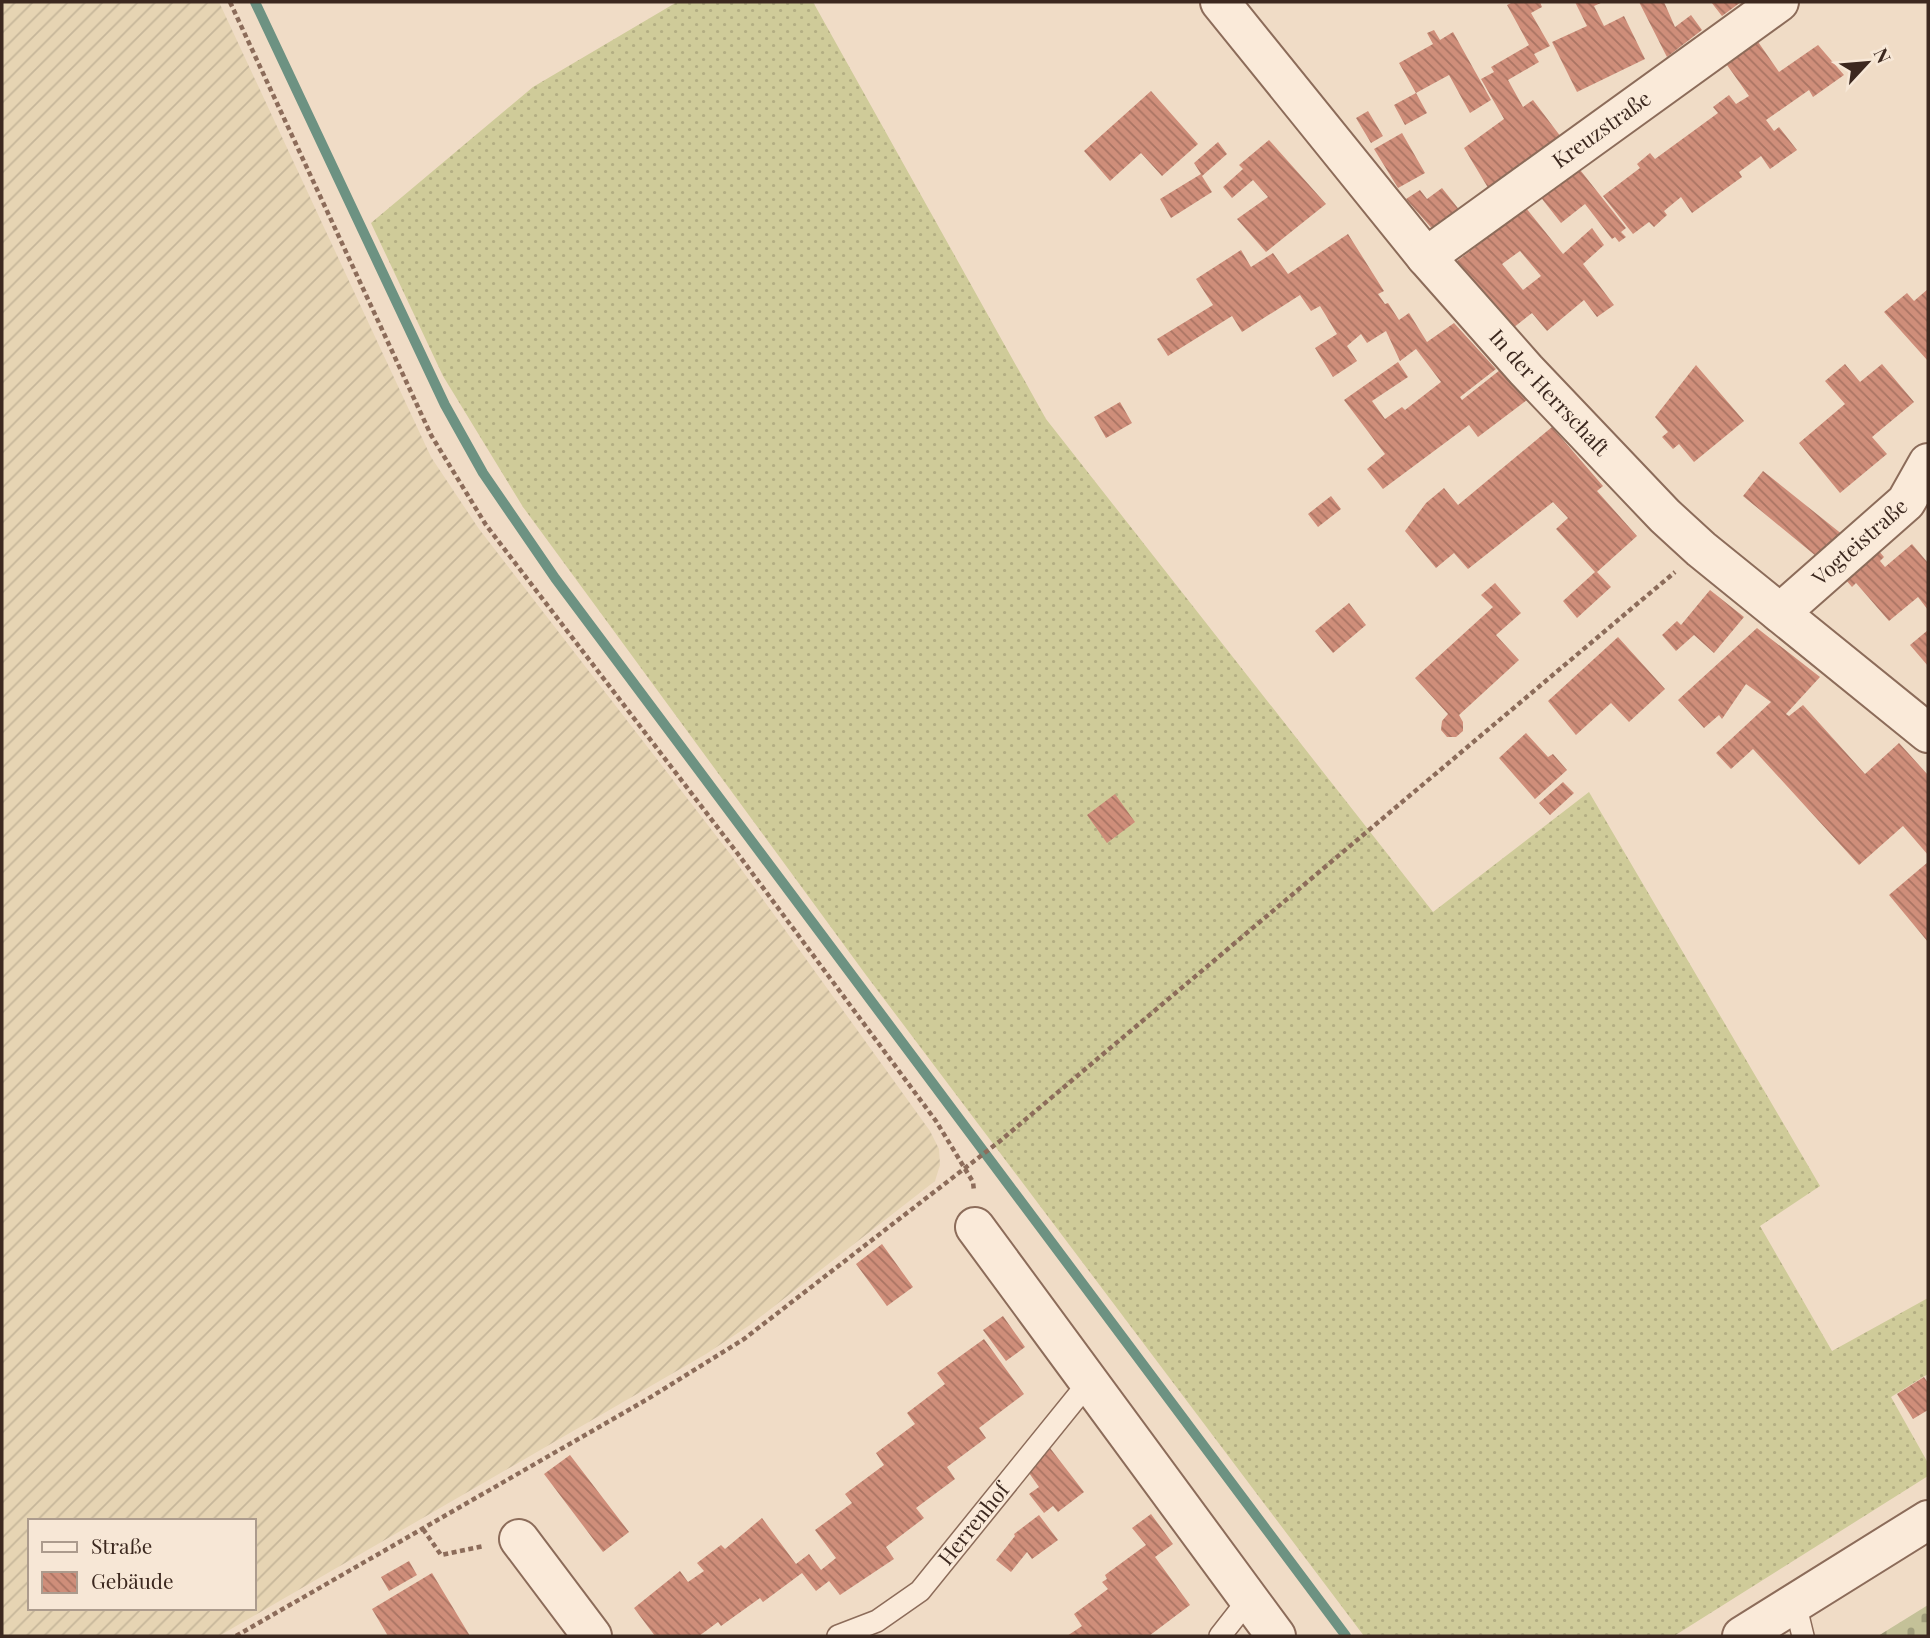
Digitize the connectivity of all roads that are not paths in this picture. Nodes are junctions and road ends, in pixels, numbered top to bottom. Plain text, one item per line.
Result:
1 (1220, 2) edge
2 (1779, 2) edge
3 (1426, 257) junction
4 (1928, 463) edge
5 (1780, 612) junction
6 (1928, 733) edge
7 (975, 1227) dead end
8 (1089, 1382) junction
9 (1928, 1520) edge
10 (519, 1539) road end
11 (1249, 1599) junction
12 (1799, 1620) edge
13 (592, 1636) edge
14 (838, 1636) edge
15 (1220, 1636) edge
16 (1276, 1636) edge
17 (1742, 1636) edge

1 - 3 street, In der Herrschaft
2 - 3 street, Kreuzstraße
3 - 5 street, In der Herrschaft
4 - 5 street, Vogteistraße
5 - 6 street, In der Herrschaft
7 - 8 street
8 - 11 street
8 - 14 lane, Herrenhof
9 - 12 street
10 - 13 street
11 - 15 lane
11 - 16 street
12 - 17 street

